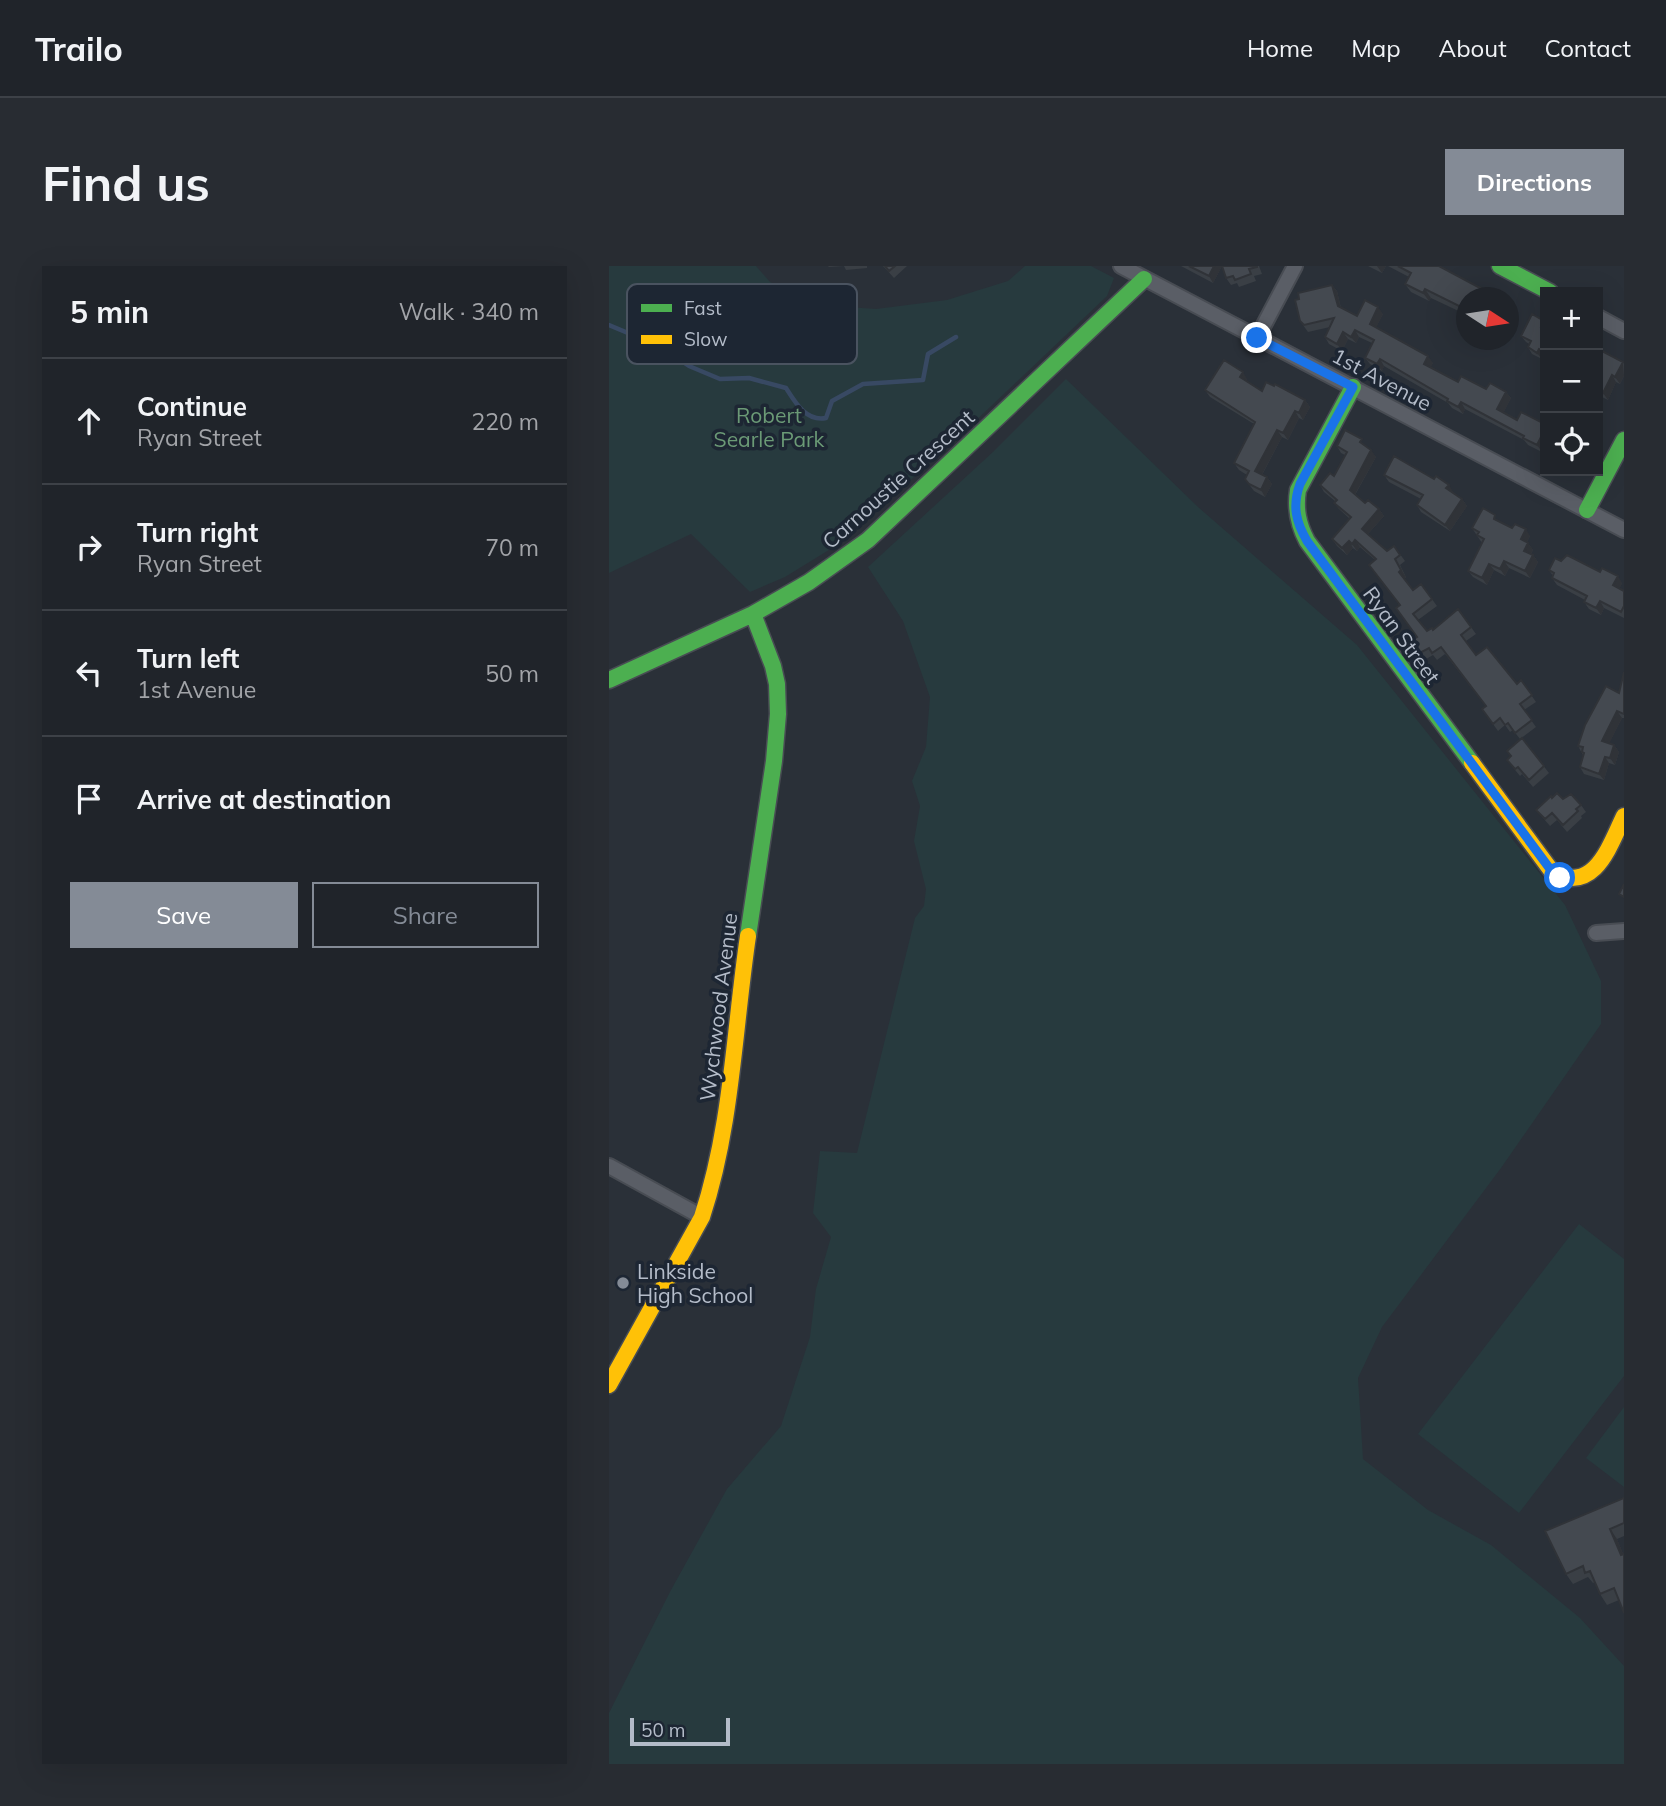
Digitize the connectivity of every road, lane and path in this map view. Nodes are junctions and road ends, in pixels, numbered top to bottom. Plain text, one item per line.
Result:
1 (1121, 266) edge
2 (1295, 266) edge
3 (1500, 266) edge
4 (1143, 279) junction
5 (1540, 287) edge
6 (1603, 320) edge
7 (1624, 331) edge
8 (1257, 338) junction
9 (1353, 387) junction
10 (1624, 440) edge
11 (1587, 510) junction
12 (1624, 530) edge
13 (753, 614) junction
14 (609, 680) edge
15 (1624, 816) edge
16 (1624, 931) edge
17 (1596, 933) dead end
18 (609, 1166) edge
19 (702, 1217) junction
20 (609, 1385) edge

1 - 4 street, 1st Avenue
2 - 8 street
3 - 5 street
4 - 8 street, 1st Avenue
4 - 13 street, Carnoustie Crescent
6 - 7 street
8 - 9 street, 1st Avenue
9 - 11 street, 1st Avenue
9 - 15 street, Ryan Street
10 - 11 street
11 - 12 street, 1st Avenue
13 - 14 street, Carnoustie Crescent
13 - 19 street, Wychwood Avenue
16 - 17 street
18 - 19 street
19 - 20 street, Wychwood Avenue

